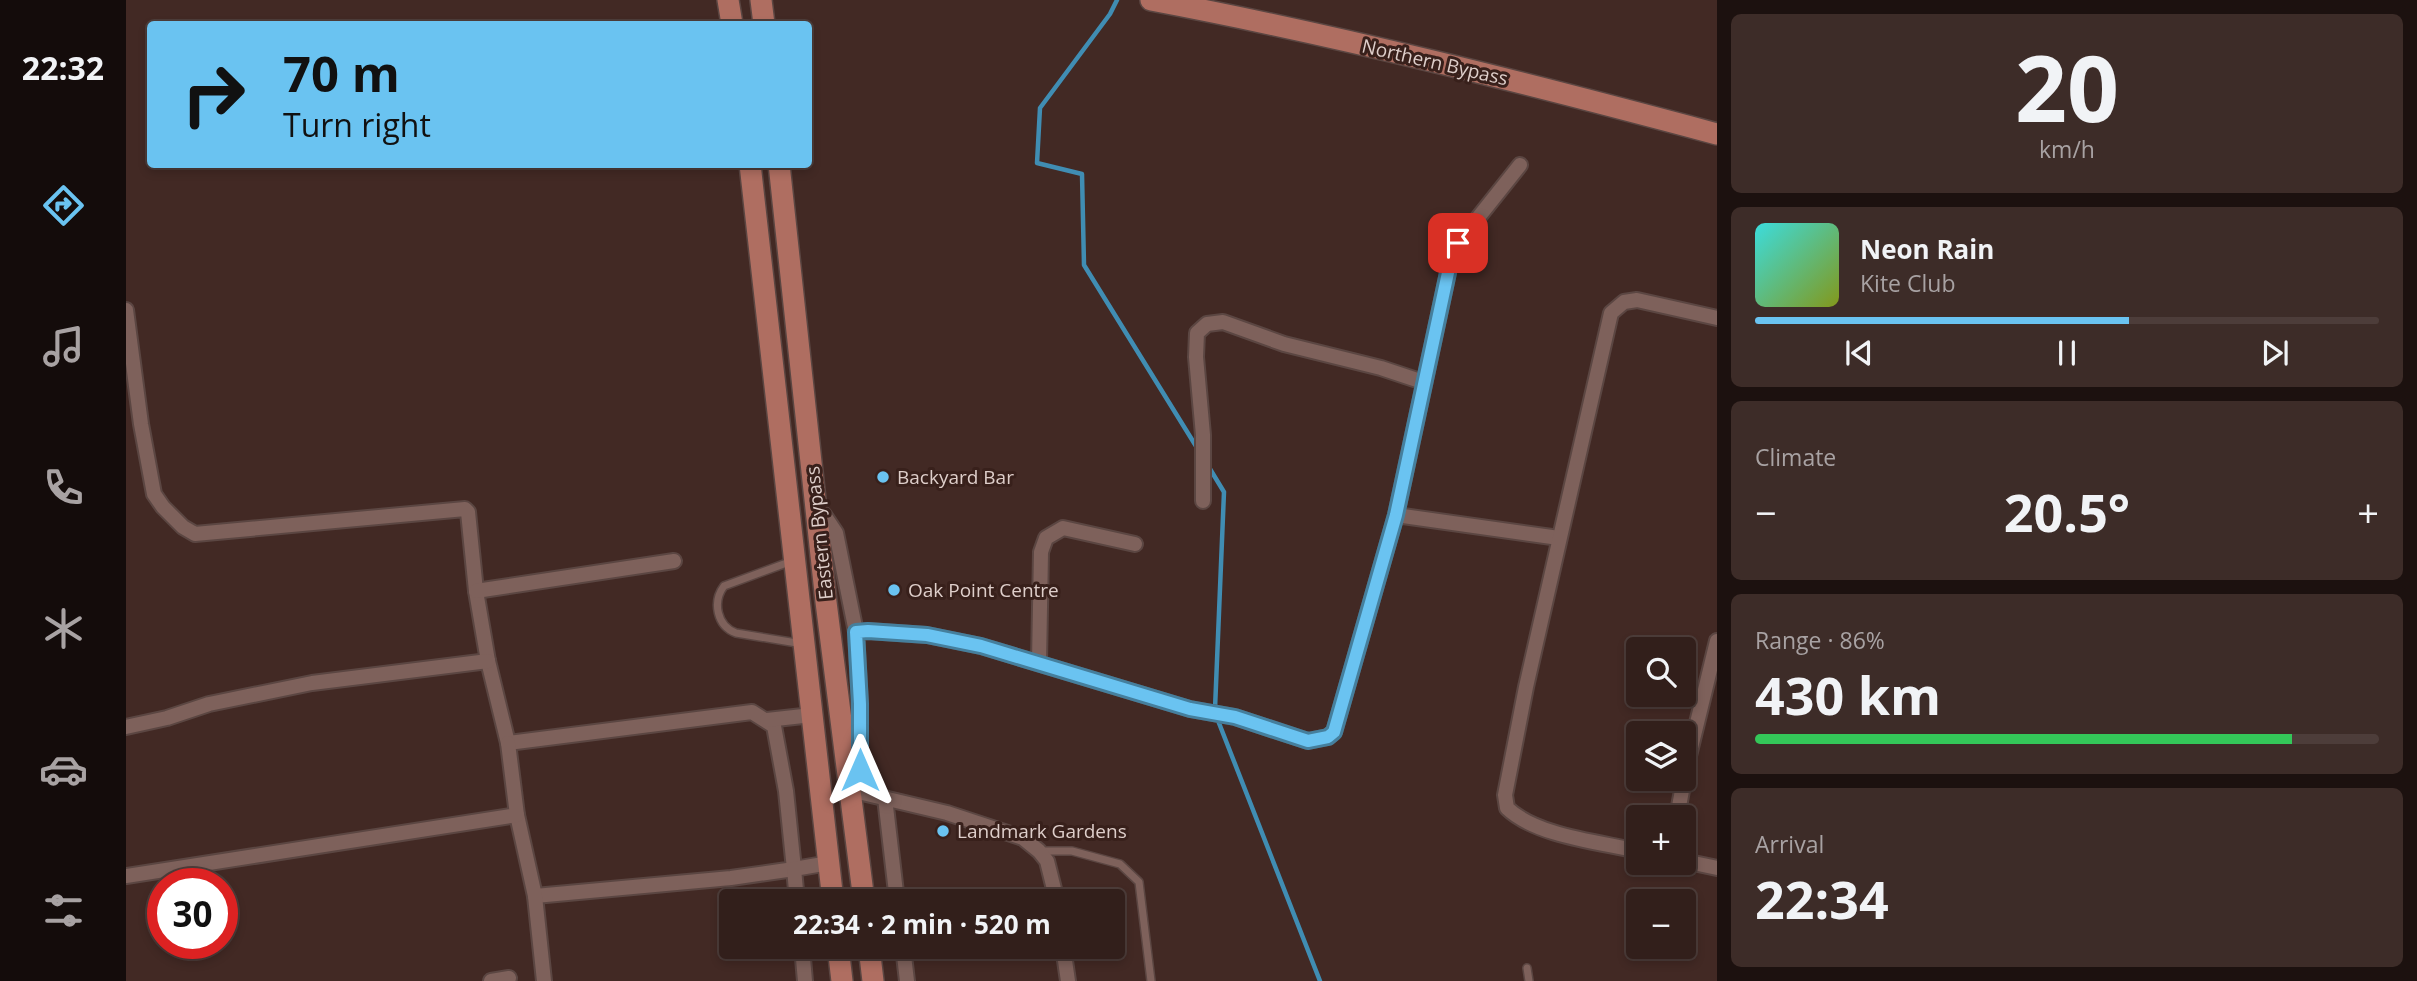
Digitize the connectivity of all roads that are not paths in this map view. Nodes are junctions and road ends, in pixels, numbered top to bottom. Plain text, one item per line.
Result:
1 (727, 0) edge
2 (761, 0) edge
3 (1151, 0) edge
4 (731, 21) edge
5 (764, 21) edge
6 (1717, 134) edge
7 (1520, 165) dead end
8 (750, 168) edge
9 (779, 168) edge
10 (126, 310) edge
11 (1717, 318) edge
12 (1423, 382) junction
13 (141, 424) junction
14 (126, 425) edge
15 (1203, 501) dead end
16 (816, 510) junction
17 (1396, 515) junction
18 (1559, 538) junction
19 (1135, 544) dead end
20 (794, 560) junction
21 (674, 561) dead end
22 (476, 591) junction
23 (856, 632) junction
24 (1717, 641) edge
25 (804, 645) junction
26 (488, 662) junction
27 (1039, 662) junction
28 (1713, 673) edge
29 (812, 715) junction
30 (767, 720) junction
31 (126, 727) edge
32 (508, 743) junction
33 (855, 791) junction
34 (885, 798) junction
35 (1679, 805) edge
36 (517, 815) junction
37 (1626, 848) edge
38 (1039, 851) junction
39 (829, 863) junction
40 (1696, 864) edge
41 (1717, 868) edge
42 (794, 869) junction
43 (126, 876) edge
44 (796, 889) edge
45 (832, 889) edge
46 (862, 889) edge
47 (896, 889) edge
48 (1054, 889) edge
49 (535, 896) junction
50 (803, 959) edge
51 (839, 959) edge
52 (870, 959) edge
53 (904, 959) edge
54 (1065, 959) edge
55 (1527, 968) dead end
56 (509, 978) dead end
57 (491, 981) edge
58 (544, 981) edge
59 (805, 981) edge
60 (842, 981) edge
61 (873, 981) edge
62 (906, 981) edge
63 (1068, 981) edge
64 (1151, 981) edge
65 (1529, 981) edge

1 - 4 main road
2 - 5 main road
3 - 6 main road, Northern Bypass
7 - 12 street
8 - 20 main road, Eastern Bypass
9 - 16 main road, Eastern Bypass
10 - 13 street
11 - 18 street
12 - 15 street
12 - 17 street
13 - 14 street
13 - 22 street
16 - 23 street
16 - 33 main road, Eastern Bypass
17 - 18 street
17 - 27 street
18 - 37 street
19 - 27 street
20 - 25 main road, Eastern Bypass
20 - 25 lane
21 - 22 street
22 - 26 street
23 - 27 street
23 - 33 street
24 - 28 street
25 - 29 main road, Eastern Bypass
26 - 31 street
26 - 32 street
28 - 35 street
29 - 30 street
29 - 39 main road, Eastern Bypass
30 - 32 street
30 - 42 street
32 - 36 street
33 - 34 street
33 - 46 main road, Eastern Bypass
34 - 38 street
34 - 47 street
36 - 43 street
36 - 49 street
38 - 48 street
38 - 64 lane
39 - 42 street
39 - 45 main road, Eastern Bypass
40 - 41 street
42 - 44 street
42 - 49 street
49 - 58 street
50 - 59 street
51 - 60 main road
52 - 61 main road
53 - 62 street
54 - 63 street
55 - 65 lane
56 - 57 street

